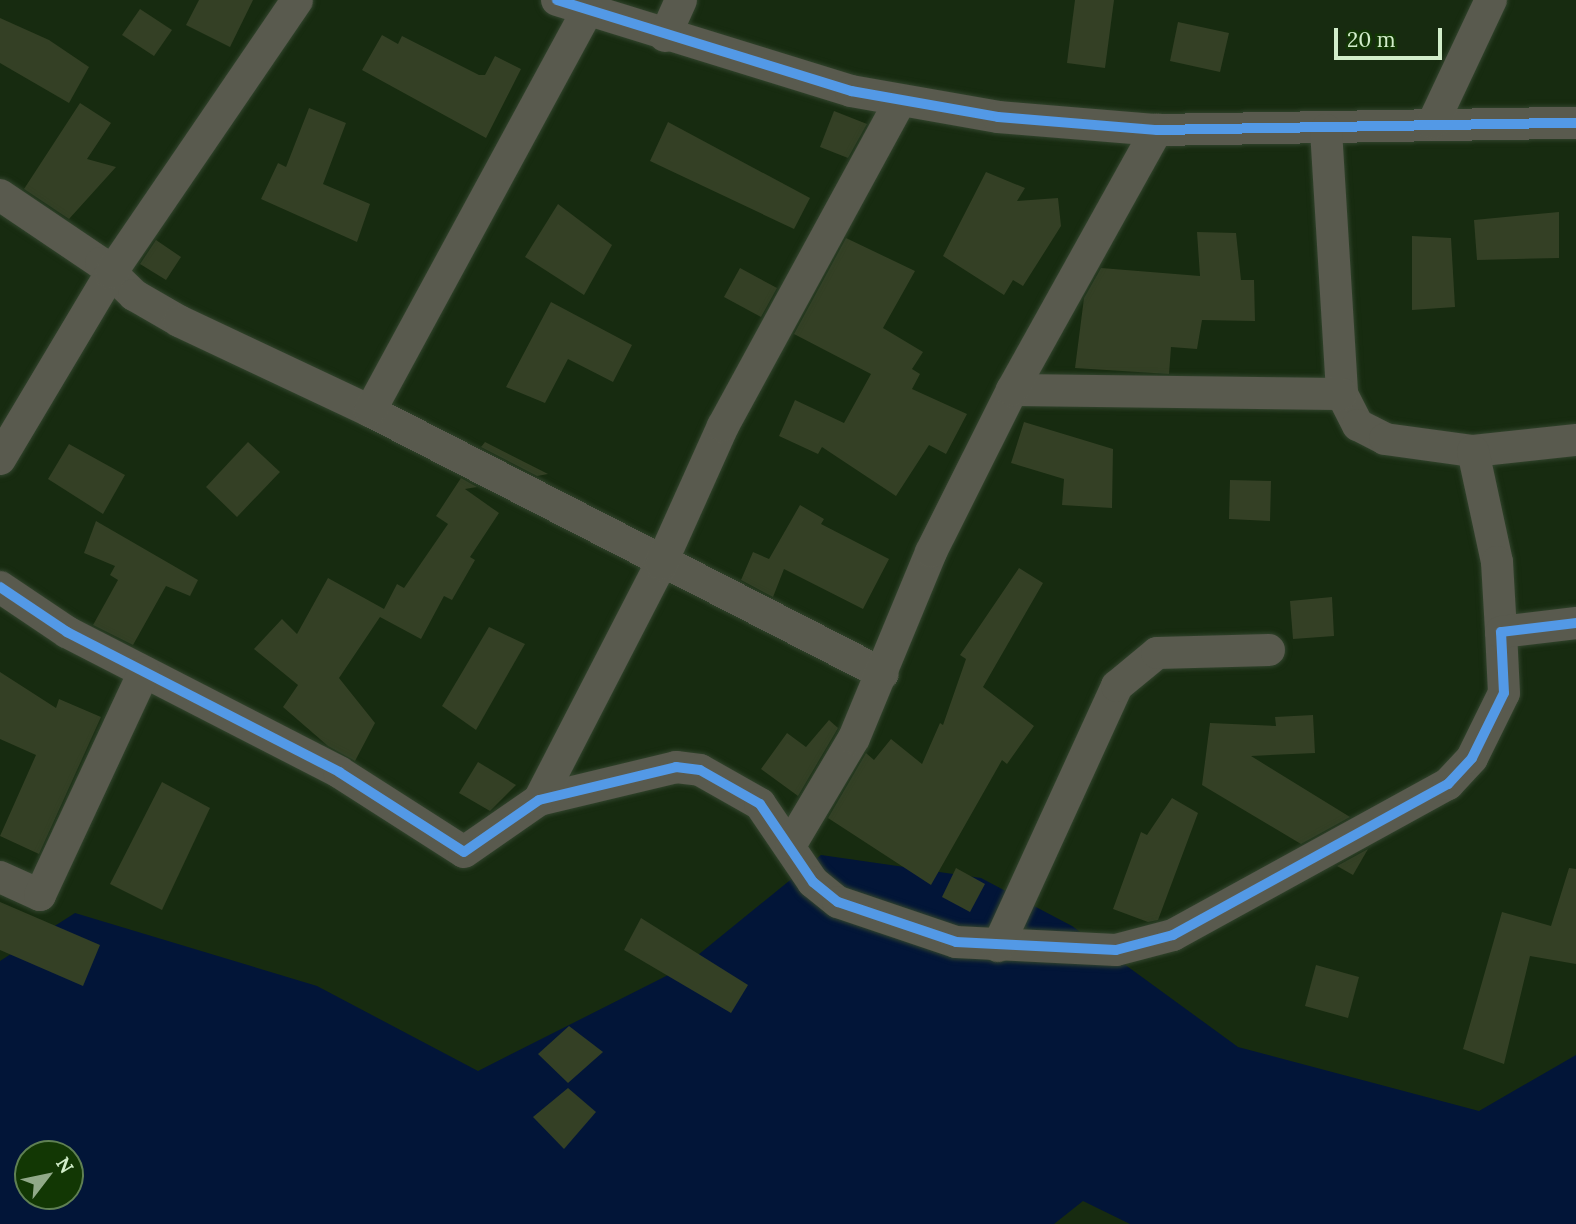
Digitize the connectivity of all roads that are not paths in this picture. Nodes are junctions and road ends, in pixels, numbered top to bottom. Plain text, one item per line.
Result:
1 (297, 0) edge
2 (557, 0) edge
3 (681, 0) edge
4 (1491, 0) edge
5 (588, 10) junction
6 (665, 36) junction
7 (899, 103) junction
8 (1433, 123) junction
9 (1576, 123) edge
10 (1157, 130) junction
11 (1326, 130) junction
12 (0, 195) edge
13 (111, 273) junction
14 (1012, 390) junction
15 (1342, 394) junction
16 (370, 411) junction
17 (1576, 440) edge
18 (1473, 451) junction
19 (0, 460) edge
20 (661, 564) junction
21 (0, 587) edge
22 (1576, 623) edge
23 (1502, 632) junction
24 (1269, 650) dead end
25 (144, 672) junction
26 (883, 674) junction
27 (539, 800) junction
28 (791, 844) junction
29 (0, 877) edge
30 (998, 946) junction

1 - 13 street
2 - 5 street
3 - 6 street
4 - 8 street
5 - 6 street
5 - 16 street
6 - 7 street
7 - 10 street
7 - 20 street
8 - 9 street
8 - 11 street
10 - 11 street
10 - 14 street
11 - 15 street
12 - 13 street
13 - 16 street
13 - 19 street
14 - 15 street
14 - 26 street
15 - 18 street
16 - 20 street
17 - 18 street
18 - 23 street
20 - 26 street
20 - 27 street
21 - 25 street
22 - 23 street
23 - 30 street
24 - 30 street
25 - 27 street
25 - 29 street
26 - 28 street
27 - 28 street
28 - 30 street

